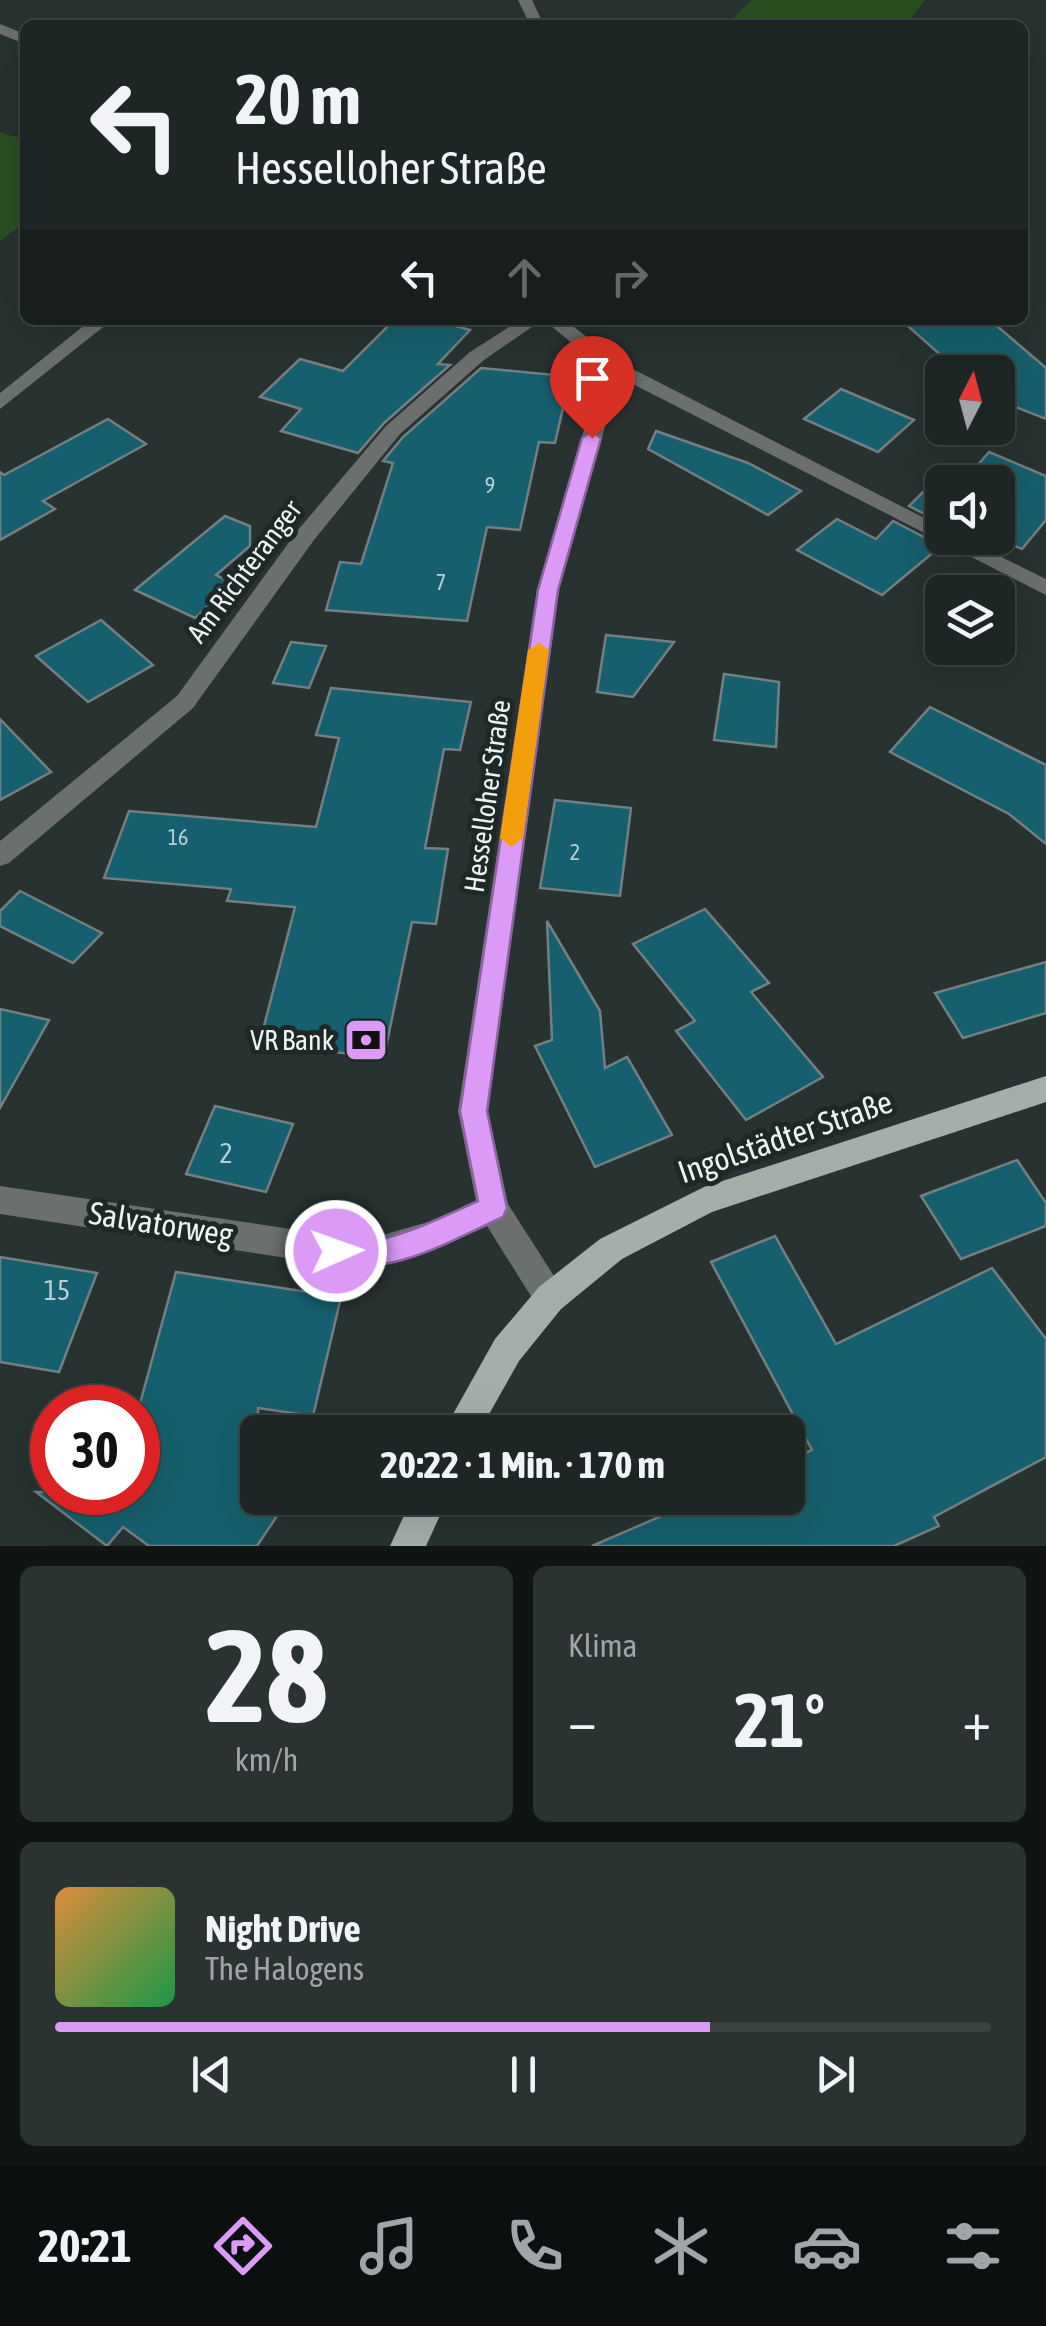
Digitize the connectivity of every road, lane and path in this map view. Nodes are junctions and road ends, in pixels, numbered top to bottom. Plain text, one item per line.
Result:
1 (98, 325) edge
2 (526, 325) edge
3 (559, 325) edge
4 (612, 366) junction
5 (0, 403) edge
6 (925, 526) edge
7 (982, 555) edge
8 (1046, 588) edge
9 (0, 856) edge
10 (1046, 1088) edge
11 (0, 1200) edge
12 (493, 1208) junction
13 (550, 1298) junction
14 (470, 1415) edge
15 (422, 1515) edge
16 (408, 1546) edge

1 - 5 street
2 - 9 street, Am Richteranger
3 - 4 street
4 - 6 street
4 - 12 street, Hesselloher Straße
7 - 8 street
10 - 13 main road, Ingolstädter Straße
11 - 12 street, Salvatorweg
12 - 13 street, Hesselloher Straße
13 - 14 main road, Ingolstädter Straße
15 - 16 main road

